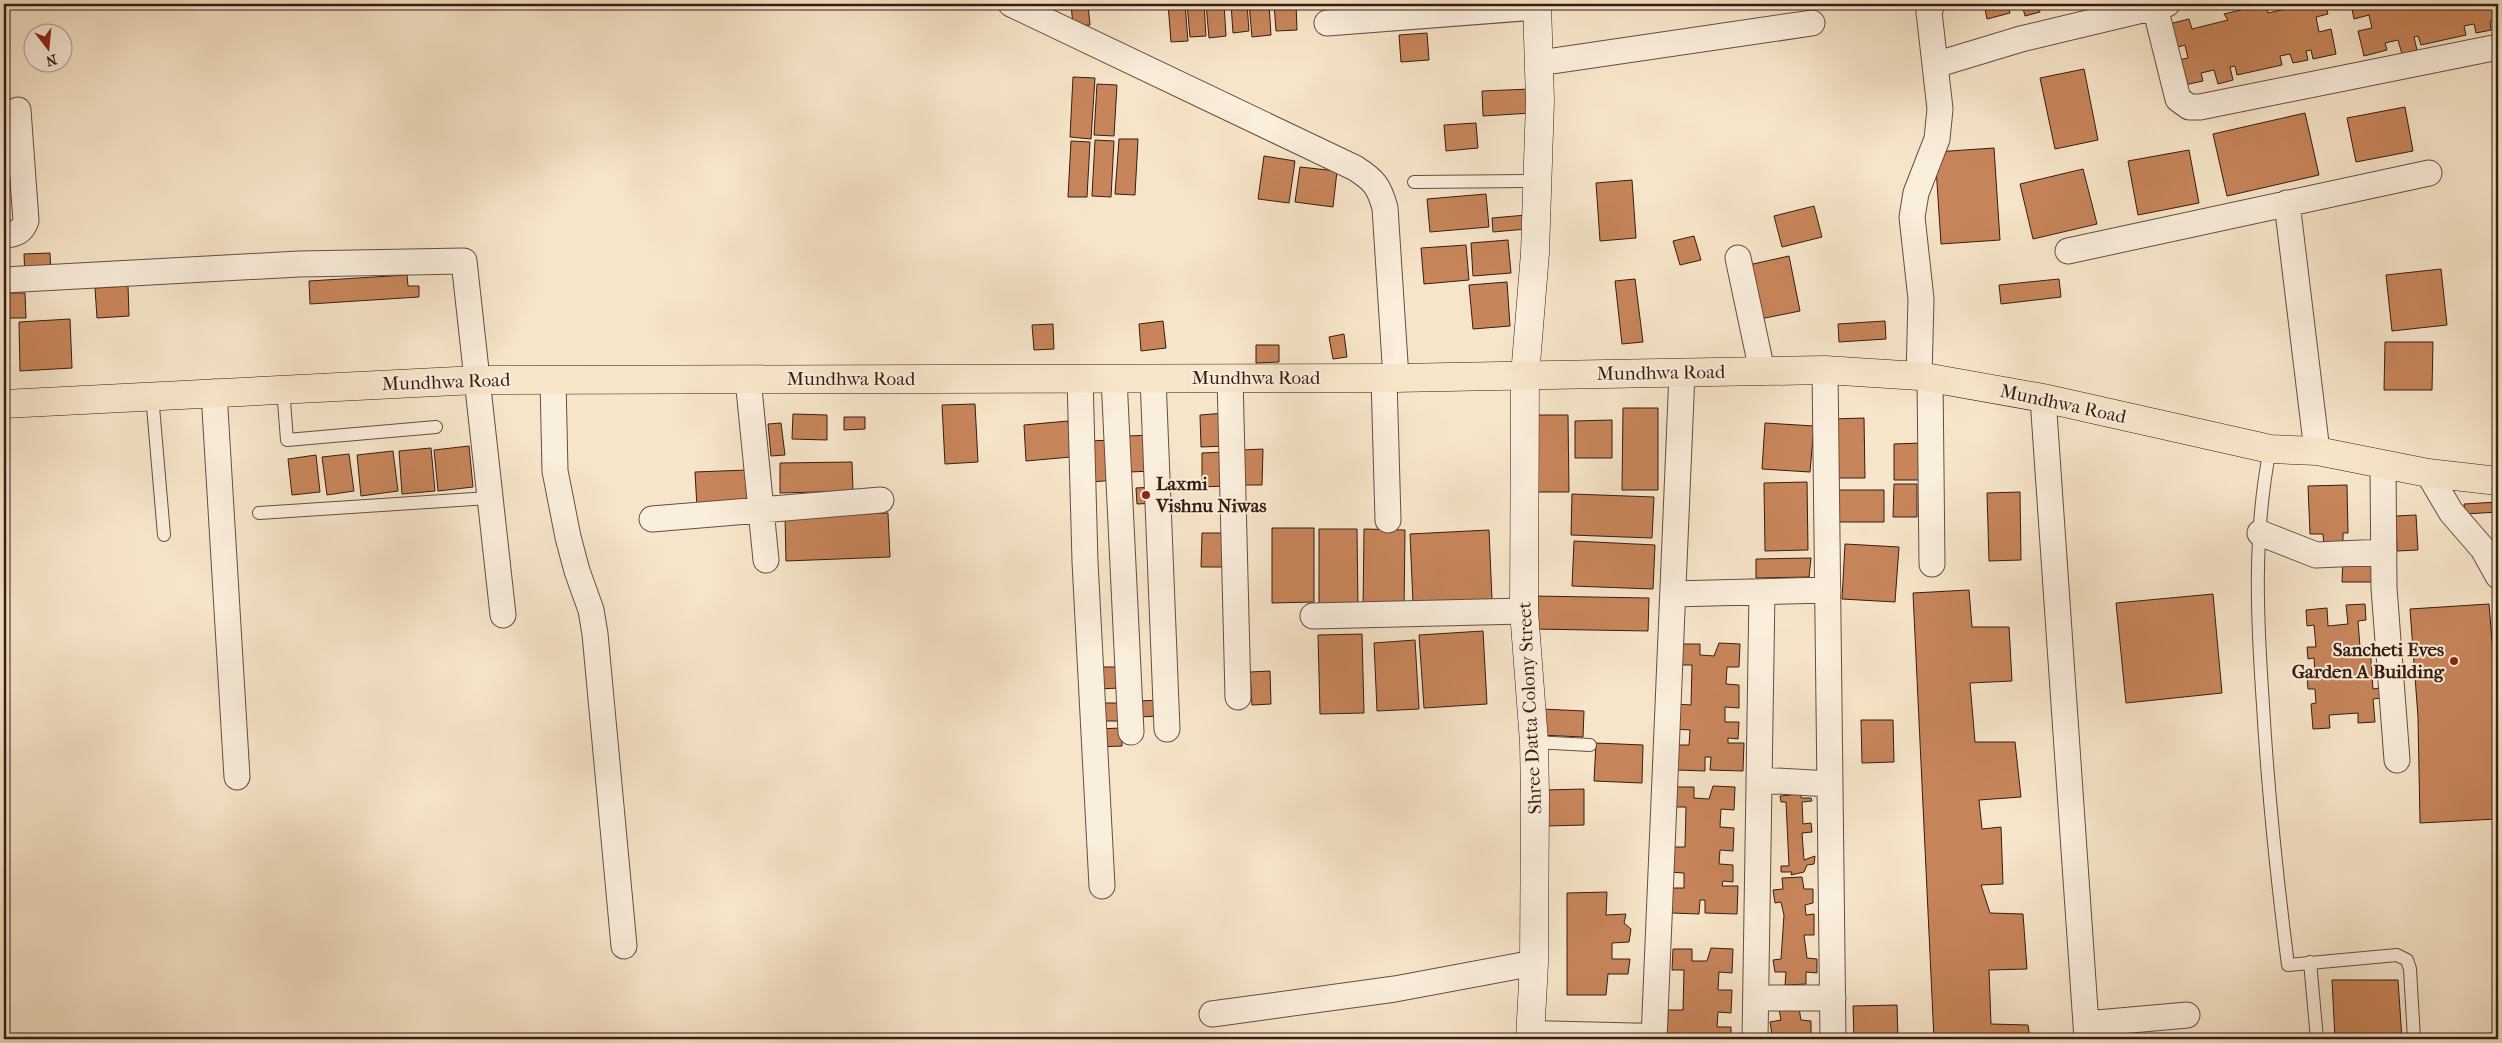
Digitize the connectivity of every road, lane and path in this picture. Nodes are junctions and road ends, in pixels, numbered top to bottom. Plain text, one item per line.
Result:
1 (1011, 4) edge
2 (1932, 4) edge
3 (2161, 5) edge
4 (1537, 6) edge
5 (1327, 23) dead end
6 (1812, 23) dead end
7 (2498, 47) edge
8 (1539, 63) junction
9 (1936, 65) junction
10 (18, 110) dead end
11 (2429, 173) dead end
12 (1537, 181) junction
13 (1414, 182) dead end
14 (2287, 203) junction
15 (4, 235) edge
16 (2068, 251) dead end
17 (1738, 258) dead end
18 (4, 280) edge
19 (1824, 370) junction
20 (1762, 371) junction
21 (1682, 373) junction
22 (1525, 376) junction
23 (1925, 377) junction
24 (1080, 378) junction
25 (1114, 378) junction
26 (1153, 378) junction
27 (1230, 378) junction
28 (1390, 378) junction
29 (748, 379) junction
30 (476, 380) junction
31 (553, 380) junction
32 (282, 389) junction
33 (214, 392) junction
34 (152, 395) junction
35 (2042, 398) junction
36 (4, 404) edge
37 (436, 427) dead end
38 (2270, 448) junction
39 (2316, 450) junction
40 (2383, 464) junction
41 (2428, 473) junction
42 (2498, 481) edge
43 (490, 498) junction
44 (881, 500) dead end
45 (761, 508) junction
46 (259, 514) dead end
47 (652, 518) dead end
48 (1388, 520) dead end
49 (2260, 533) junction
50 (164, 535) dead end
51 (2384, 552) junction
52 (766, 560) dead end
53 (1932, 564) dead end
54 (2498, 576) edge
55 (1828, 590) junction
56 (1762, 592) junction
57 (1672, 594) junction
58 (1524, 611) junction
59 (503, 615) dead end
60 (1313, 616) dead end
61 (1238, 697) dead end
62 (1167, 729) dead end
63 (1131, 732) dead end
64 (1534, 742) junction
65 (1590, 745) dead end
66 (2397, 760) dead end
67 (237, 777) dead end
68 (1759, 780) junction
69 (1830, 784) junction
70 (1102, 886) dead end
71 (624, 946) dead end
72 (2310, 962) junction
73 (1534, 964) junction
74 (1756, 998) junction
75 (1833, 998) junction
76 (1212, 1014) dead end
77 (2187, 1015) dead end
78 (2134, 1029) edge
79 (2086, 1032) edge
80 (1530, 1033) edge
81 (1654, 1035) edge
82 (1755, 1039) edge
83 (1833, 1039) edge
84 (2317, 1039) edge
85 (2414, 1039) edge

1 - 28 street
2 - 9 street
3 - 7 street
3 - 9 street
4 - 5 street
4 - 8 street, Shree Datta Colony Street
6 - 8 street
8 - 12 street, Shree Datta Colony Street
9 - 23 street
10 - 15 street
11 - 14 street
12 - 13 lane
12 - 22 street, Shree Datta Colony Street
14 - 16 street
14 - 39 street
17 - 20 street
18 - 30 street
19 - 20 main road, Mundhwa Road
19 - 23 main road, Mundhwa Road
19 - 55 street
20 - 21 main road, Mundhwa Road
21 - 22 main road, Mundhwa Road
21 - 57 street
22 - 28 main road, Mundhwa Road
22 - 58 street, Shree Datta Colony Street
23 - 35 main road, Mundhwa Road
23 - 53 street
24 - 25 main road, Mundhwa Road
24 - 29 main road, Mundhwa Road
24 - 70 street
25 - 26 main road, Mundhwa Road
25 - 63 street
26 - 27 main road, Mundhwa Road
26 - 62 street
27 - 28 main road, Mundhwa Road
27 - 61 street
28 - 48 street
29 - 31 main road, Mundhwa Road
29 - 45 street
30 - 31 main road, Mundhwa Road
30 - 32 main road, Mundhwa Road
30 - 43 street
31 - 71 street
32 - 33 main road, Mundhwa Road
32 - 37 lane
33 - 34 main road, Mundhwa Road
33 - 67 street
34 - 36 main road, Mundhwa Road
34 - 50 lane
35 - 38 main road, Mundhwa Road
35 - 79 street
38 - 39 main road, Mundhwa Road
38 - 49 lane
39 - 40 main road, Mundhwa Road
40 - 41 main road, Mundhwa Road
40 - 51 street
41 - 42 main road, Mundhwa Road
41 - 54 street
43 - 46 lane
43 - 59 street
44 - 45 street
45 - 47 street
45 - 52 street
49 - 51 street
49 - 72 lane
51 - 66 street
55 - 56 street
55 - 69 street
56 - 57 street
56 - 68 street
57 - 81 street
58 - 60 street
58 - 64 street, Shree Datta Colony Street
64 - 65 lane
64 - 73 street, Shree Datta Colony Street
68 - 69 street
68 - 74 street
69 - 75 street
72 - 84 lane
72 - 85 lane
73 - 76 street
73 - 80 street, Shree Datta Colony Street
74 - 75 street
74 - 82 street
75 - 83 street
77 - 78 street
78 - 79 street
80 - 81 lane

